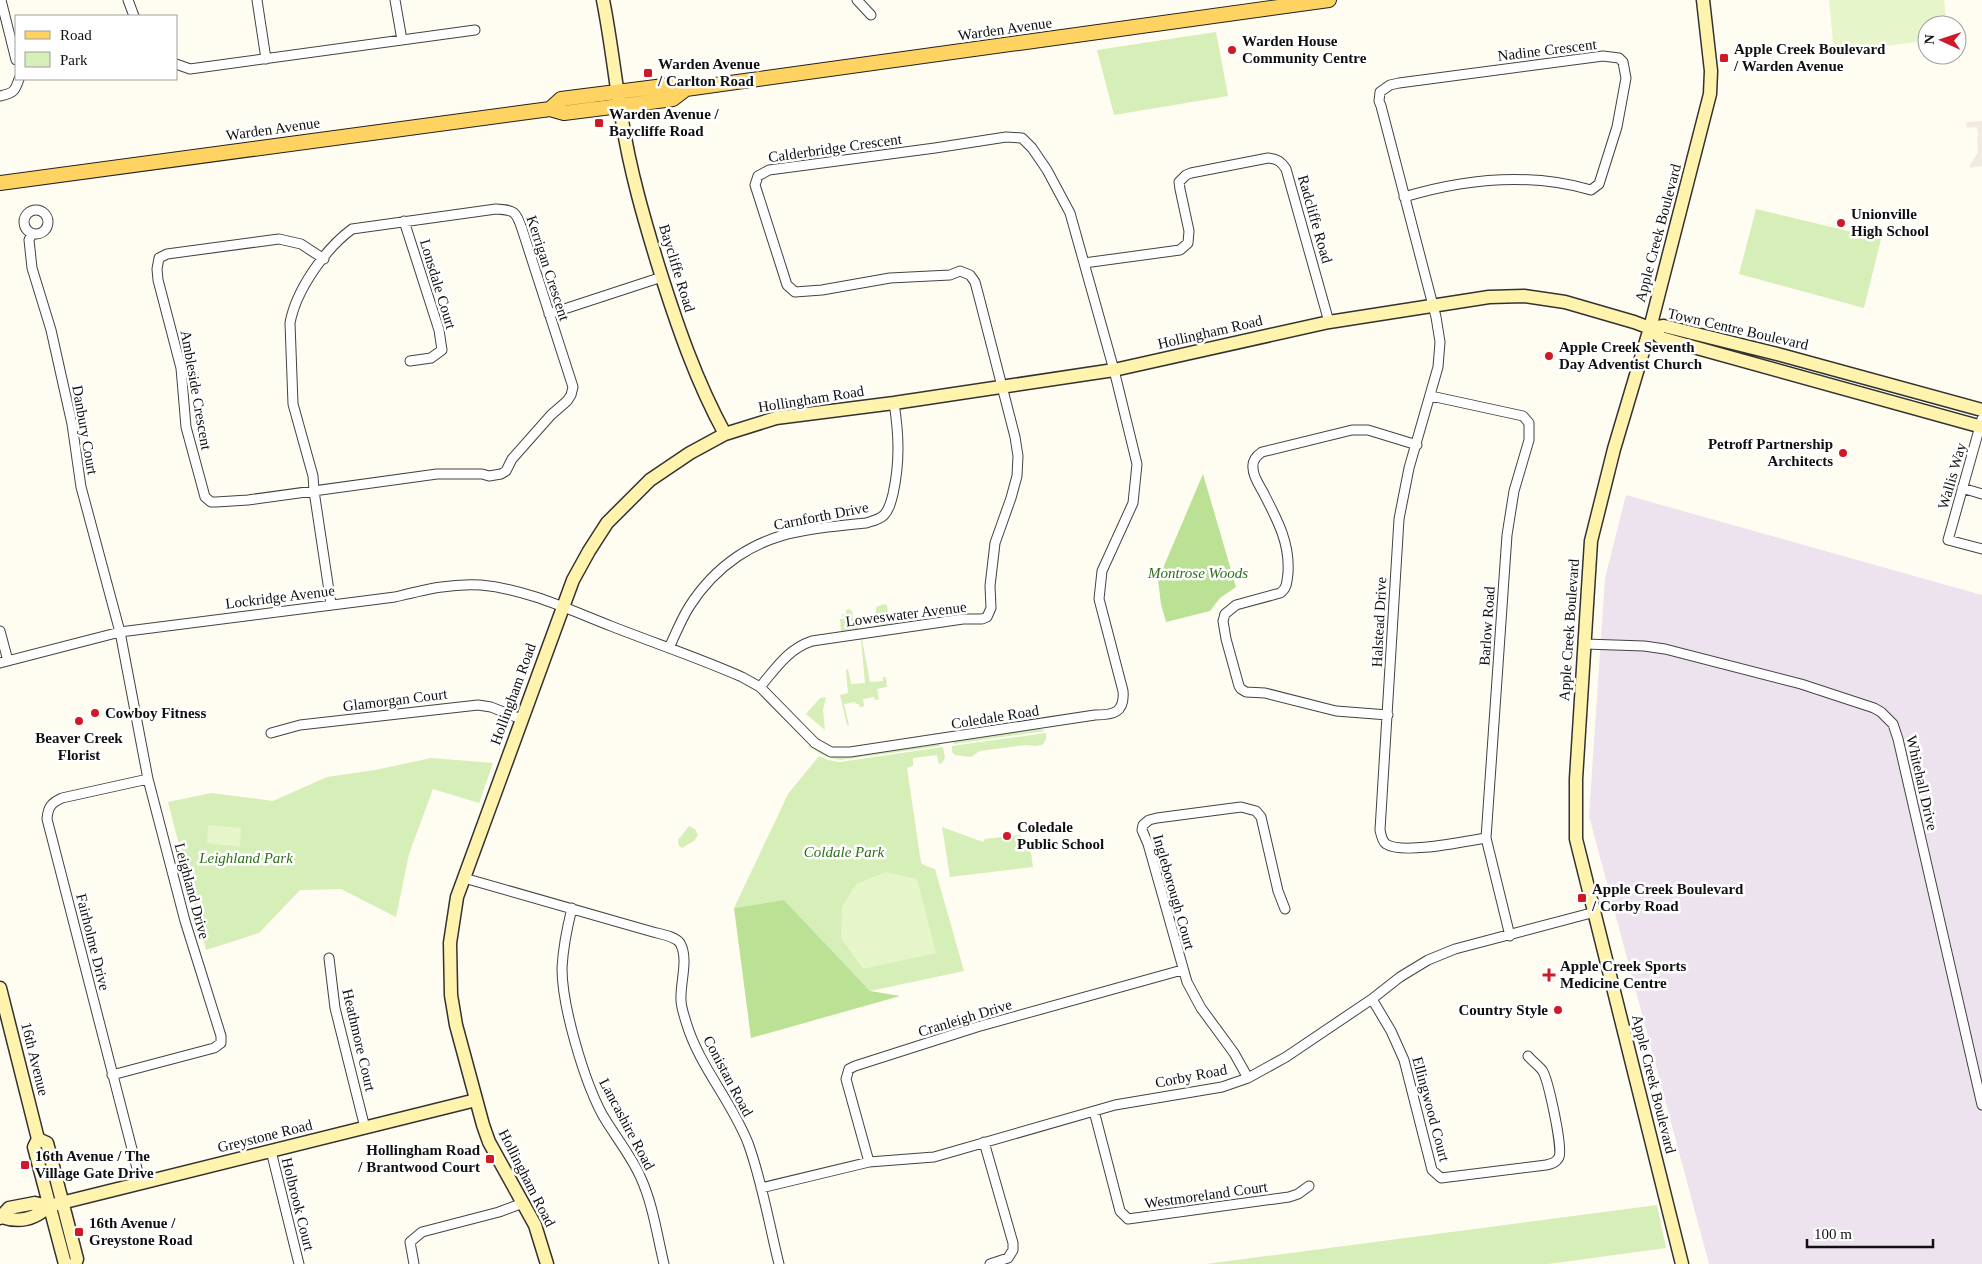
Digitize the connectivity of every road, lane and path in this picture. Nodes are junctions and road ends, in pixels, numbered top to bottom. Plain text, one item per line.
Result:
1 (1, 0) edge
2 (128, 0) edge
3 (256, 0) edge
4 (395, 0) edge
5 (603, 0) edge
6 (857, 0) edge
7 (1328, 0) edge
8 (1703, 0) edge
9 (134, 15) edge
10 (872, 15) dead end
11 (475, 30) dead end
12 (402, 40) junction
13 (15, 56) edge
14 (266, 59) junction
15 (178, 65) edge
16 (19, 80) edge
17 (686, 89) junction
18 (619, 91) junction
19 (0, 96) edge
20 (620, 106) junction
21 (550, 109) junction
22 (0, 182) edge
23 (1404, 196) junction
24 (404, 221) junction
25 (32, 233) dead end
26 (324, 259) junction
27 (1084, 263) junction
28 (662, 277) junction
29 (1432, 304) junction
30 (549, 314) junction
31 (1329, 322) junction
32 (1650, 328) junction
33 (410, 361) dead end
34 (1114, 370) junction
35 (1002, 387) junction
36 (1431, 396) junction
37 (894, 403) junction
38 (1982, 410) edge
39 (1981, 424) edge
40 (725, 434) junction
41 (1417, 445) junction
42 (1962, 488) junction
43 (314, 491) junction
44 (1982, 494) edge
45 (1982, 549) edge
46 (332, 604) junction
47 (562, 608) junction
48 (0, 631) edge
49 (120, 632) junction
50 (1585, 644) junction
51 (669, 648) junction
52 (4, 662) edge
53 (760, 687) junction
54 (1388, 715) junction
55 (521, 719) junction
56 (271, 733) dead end
57 (148, 779) junction
58 (1486, 838) junction
59 (464, 878) junction
60 (572, 908) junction
61 (1285, 909) dead end
62 (1595, 912) junction
63 (1510, 936) junction
64 (329, 958) dead end
65 (1182, 970) junction
66 (0, 988) edge
67 (1372, 999) junction
68 (1528, 1056) dead end
69 (112, 1075) junction
70 (1248, 1078) junction
71 (476, 1100) junction
72 (1982, 1104) edge
73 (1094, 1111) junction
74 (365, 1128) junction
75 (38, 1139) junction
76 (984, 1142) junction
77 (271, 1151) junction
78 (869, 1162) junction
79 (141, 1184) junction
80 (1309, 1186) dead end
81 (761, 1188) junction
82 (63, 1203) junction
83 (523, 1203) junction
84 (49, 1206) junction
85 (1, 1217) edge
86 (65, 1264) edge
87 (75, 1264) edge
88 (299, 1264) edge
89 (414, 1264) edge
90 (547, 1264) edge
91 (664, 1264) edge
92 (779, 1264) edge
93 (990, 1264) edge
94 (1682, 1264) edge

1 - 13 street
2 - 9 street
3 - 14 street
4 - 12 street
5 - 18 street, Baycliffe Road
6 - 10 street
7 - 17 main road, Warden Avenue
8 - 32 street, Apple Creek Boulevard
11 - 12 street
12 - 14 street
14 - 15 street
16 - 19 street
17 - 18 main road, Warden Avenue
17 - 20 main road, Warden Avenue
18 - 20 street, Baycliffe Road
18 - 21 main road, Warden Avenue
20 - 21 main road, Warden Avenue
20 - 28 street, Baycliffe Road
21 - 22 main road, Warden Avenue
23 - 23 street, Nadine Crescent
23 - 29 street, Nadine Crescent
24 - 26 street, Kerrigan Crescent
24 - 30 street, Kerrigan Crescent
24 - 33 street, Lonsdale Court
25 - 49 street, Danbury Court
26 - 43 street, Kerrigan Crescent
26 - 43 street, Ambleside Crescent
27 - 31 street, Radcliffe Road
27 - 34 street, Calderbridge Crescent
27 - 35 street, Calderbridge Crescent
28 - 30 street
28 - 40 street, Baycliffe Road
29 - 31 street, Hollingham Road
29 - 32 street, Hollingham Road
29 - 36 street, Halstead Drive
30 - 43 street, Kerrigan Crescent
31 - 34 street, Hollingham Road
32 - 38 street, Town Centre Boulevard
32 - 39 street, Town Centre Boulevard
32 - 50 street, Apple Creek Boulevard
34 - 35 street, Hollingham Road
34 - 53 street, Coledale Road
35 - 37 street, Hollingham Road
35 - 53 street, Loweswater Avenue
36 - 41 street, Halstead Drive
36 - 58 street, Barlow Road
37 - 40 street, Hollingham Road
37 - 51 street, Carnforth Drive
39 - 42 street, Wallis Way
40 - 47 street, Hollingham Road
41 - 54 street, Halstead Drive
41 - 54 street
42 - 44 street
42 - 45 street, Wallis Way
43 - 46 street, Kerrigan Crescent
46 - 47 street, Lockridge Avenue
46 - 49 street, Lockridge Avenue
47 - 51 street, Coledale Road
47 - 55 street, Hollingham Road
48 - 52 street
49 - 52 street, Lockridge Avenue
49 - 57 street, Leighland Drive
50 - 62 street, Apple Creek Boulevard
50 - 72 street, Whitehall Drive
51 - 53 street, Coledale Road
54 - 58 street, Halstead Drive
55 - 56 street, Glamorgan Court
55 - 59 street, Hollingham Road
57 - 69 street, Fairholme Drive
57 - 69 street, Leighland Drive
58 - 63 street, Barlow Road
59 - 60 street, Conistan Road
59 - 71 street, Hollingham Road
60 - 81 street, Conistan Road
60 - 91 street, Lancashire Road
61 - 65 street, Ingleborough Court
62 - 63 street, Corby Road
62 - 94 street, Apple Creek Boulevard
63 - 67 street, Corby Road
64 - 74 street, Heathmore Court
65 - 70 street, Ingleborough Court
65 - 78 street, Cranleigh Drive
66 - 75 street, 16th Avenue
67 - 68 street, Ellingwood Court
67 - 70 street, Corby Road
69 - 79 street, Fairholme Drive
70 - 73 street, Corby Road
71 - 74 street, Greystone Road
71 - 83 street, Hollingham Road
73 - 76 street, Corby Road
73 - 80 street, Westmoreland Court
74 - 77 street, Greystone Road
75 - 82 street, 16th Avenue
75 - 84 street, 16th Avenue
76 - 78 street, Corby Road
76 - 93 street
77 - 79 street, Greystone Road
77 - 88 street, Holbrook Court
78 - 81 street, Corby Road
79 - 82 street, Greystone Road
81 - 92 street, Conistan Road
82 - 84 street, Greystone Road
82 - 87 street, 16th Avenue
83 - 89 street
83 - 90 street, Hollingham Road
84 - 85 street, Greystone Road
84 - 86 street, 16th Avenue

